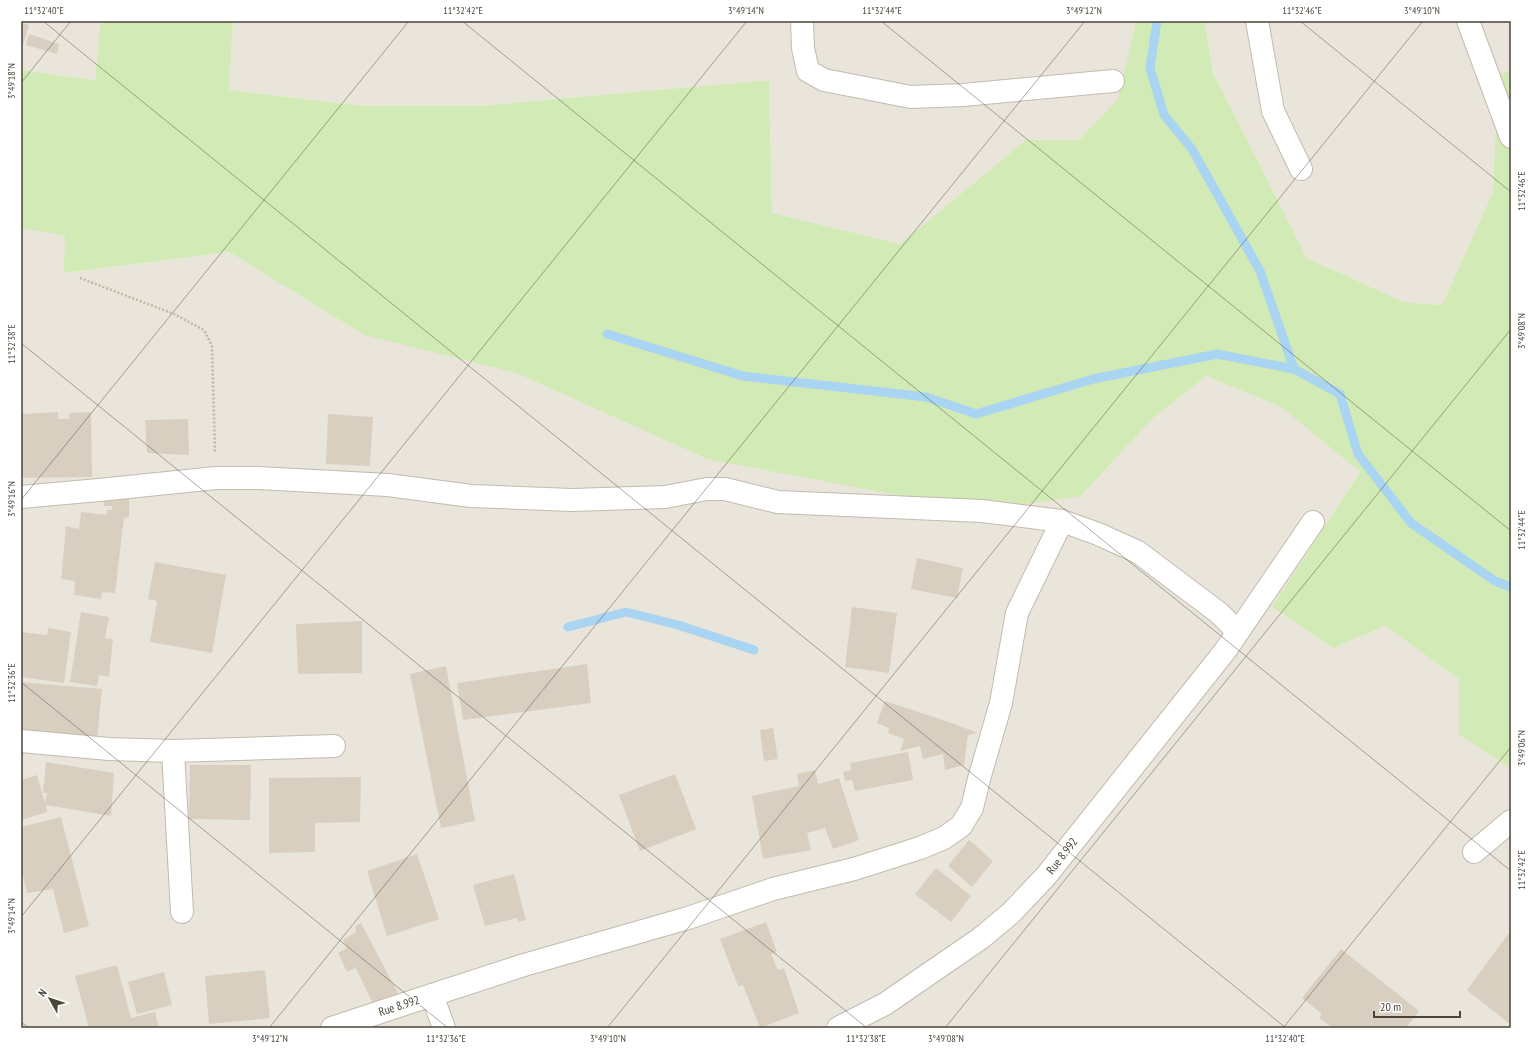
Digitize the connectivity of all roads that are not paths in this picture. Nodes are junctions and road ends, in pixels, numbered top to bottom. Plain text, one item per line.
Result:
1 (802, 21) edge
2 (1257, 21) edge
3 (1468, 21) edge
4 (1113, 81) dead end
5 (1511, 137) edge
6 (1301, 169) dead end
7 (21, 497) edge
8 (1062, 521) junction
9 (1313, 522) dead end
10 (1238, 632) junction
11 (21, 741) edge
12 (334, 746) dead end
13 (173, 752) junction
14 (1511, 821) edge
15 (1474, 852) dead end
16 (182, 912) dead end
17 (432, 995) junction
18 (332, 1028) edge
19 (444, 1028) edge
20 (838, 1028) edge

1 - 4 street
2 - 6 street
3 - 5 street
7 - 8 street
8 - 10 street
8 - 17 street
9 - 10 street, Rue 8.992
10 - 20 street, Rue 8.992
11 - 13 street
12 - 13 street
13 - 16 street
14 - 15 street
17 - 18 street, Rue 8.992
17 - 19 street, Rue 8.992

